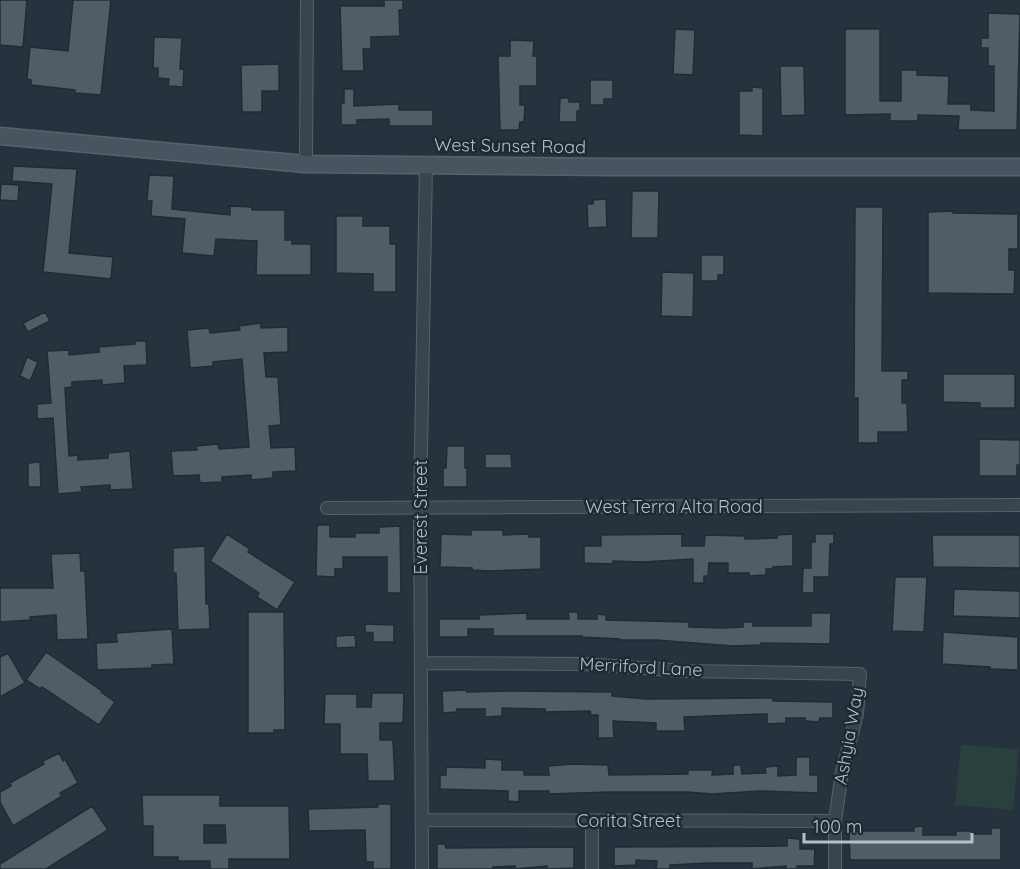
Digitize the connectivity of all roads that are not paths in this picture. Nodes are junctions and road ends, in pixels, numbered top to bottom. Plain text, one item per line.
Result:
1 (307, 0) edge
2 (0, 136) edge
3 (306, 164) junction
4 (426, 165) junction
5 (1020, 167) edge
6 (1020, 505) edge
7 (420, 507) junction
8 (327, 508) dead end
9 (421, 663) junction
10 (860, 674) joint
11 (422, 820) junction
12 (592, 821) junction
13 (836, 821) junction
14 (422, 869) edge
15 (592, 869) edge
16 (836, 869) edge

1 - 3 street
2 - 3 main road, West Sunset Road
3 - 4 main road, West Sunset Road
4 - 5 main road, West Sunset Road
4 - 7 street, Everest Street
6 - 7 street, West Terra Alta Road
7 - 8 street, West Terra Alta Road
7 - 9 street, Everest Street
9 - 10 street, Merriford Lane
9 - 11 street, Everest Street
10 - 13 street, Ashyia Way
11 - 12 street, Corita Street
11 - 14 street, Everest Street
12 - 13 street, Corita Street
12 - 15 street
13 - 16 street, Ashyia Way

